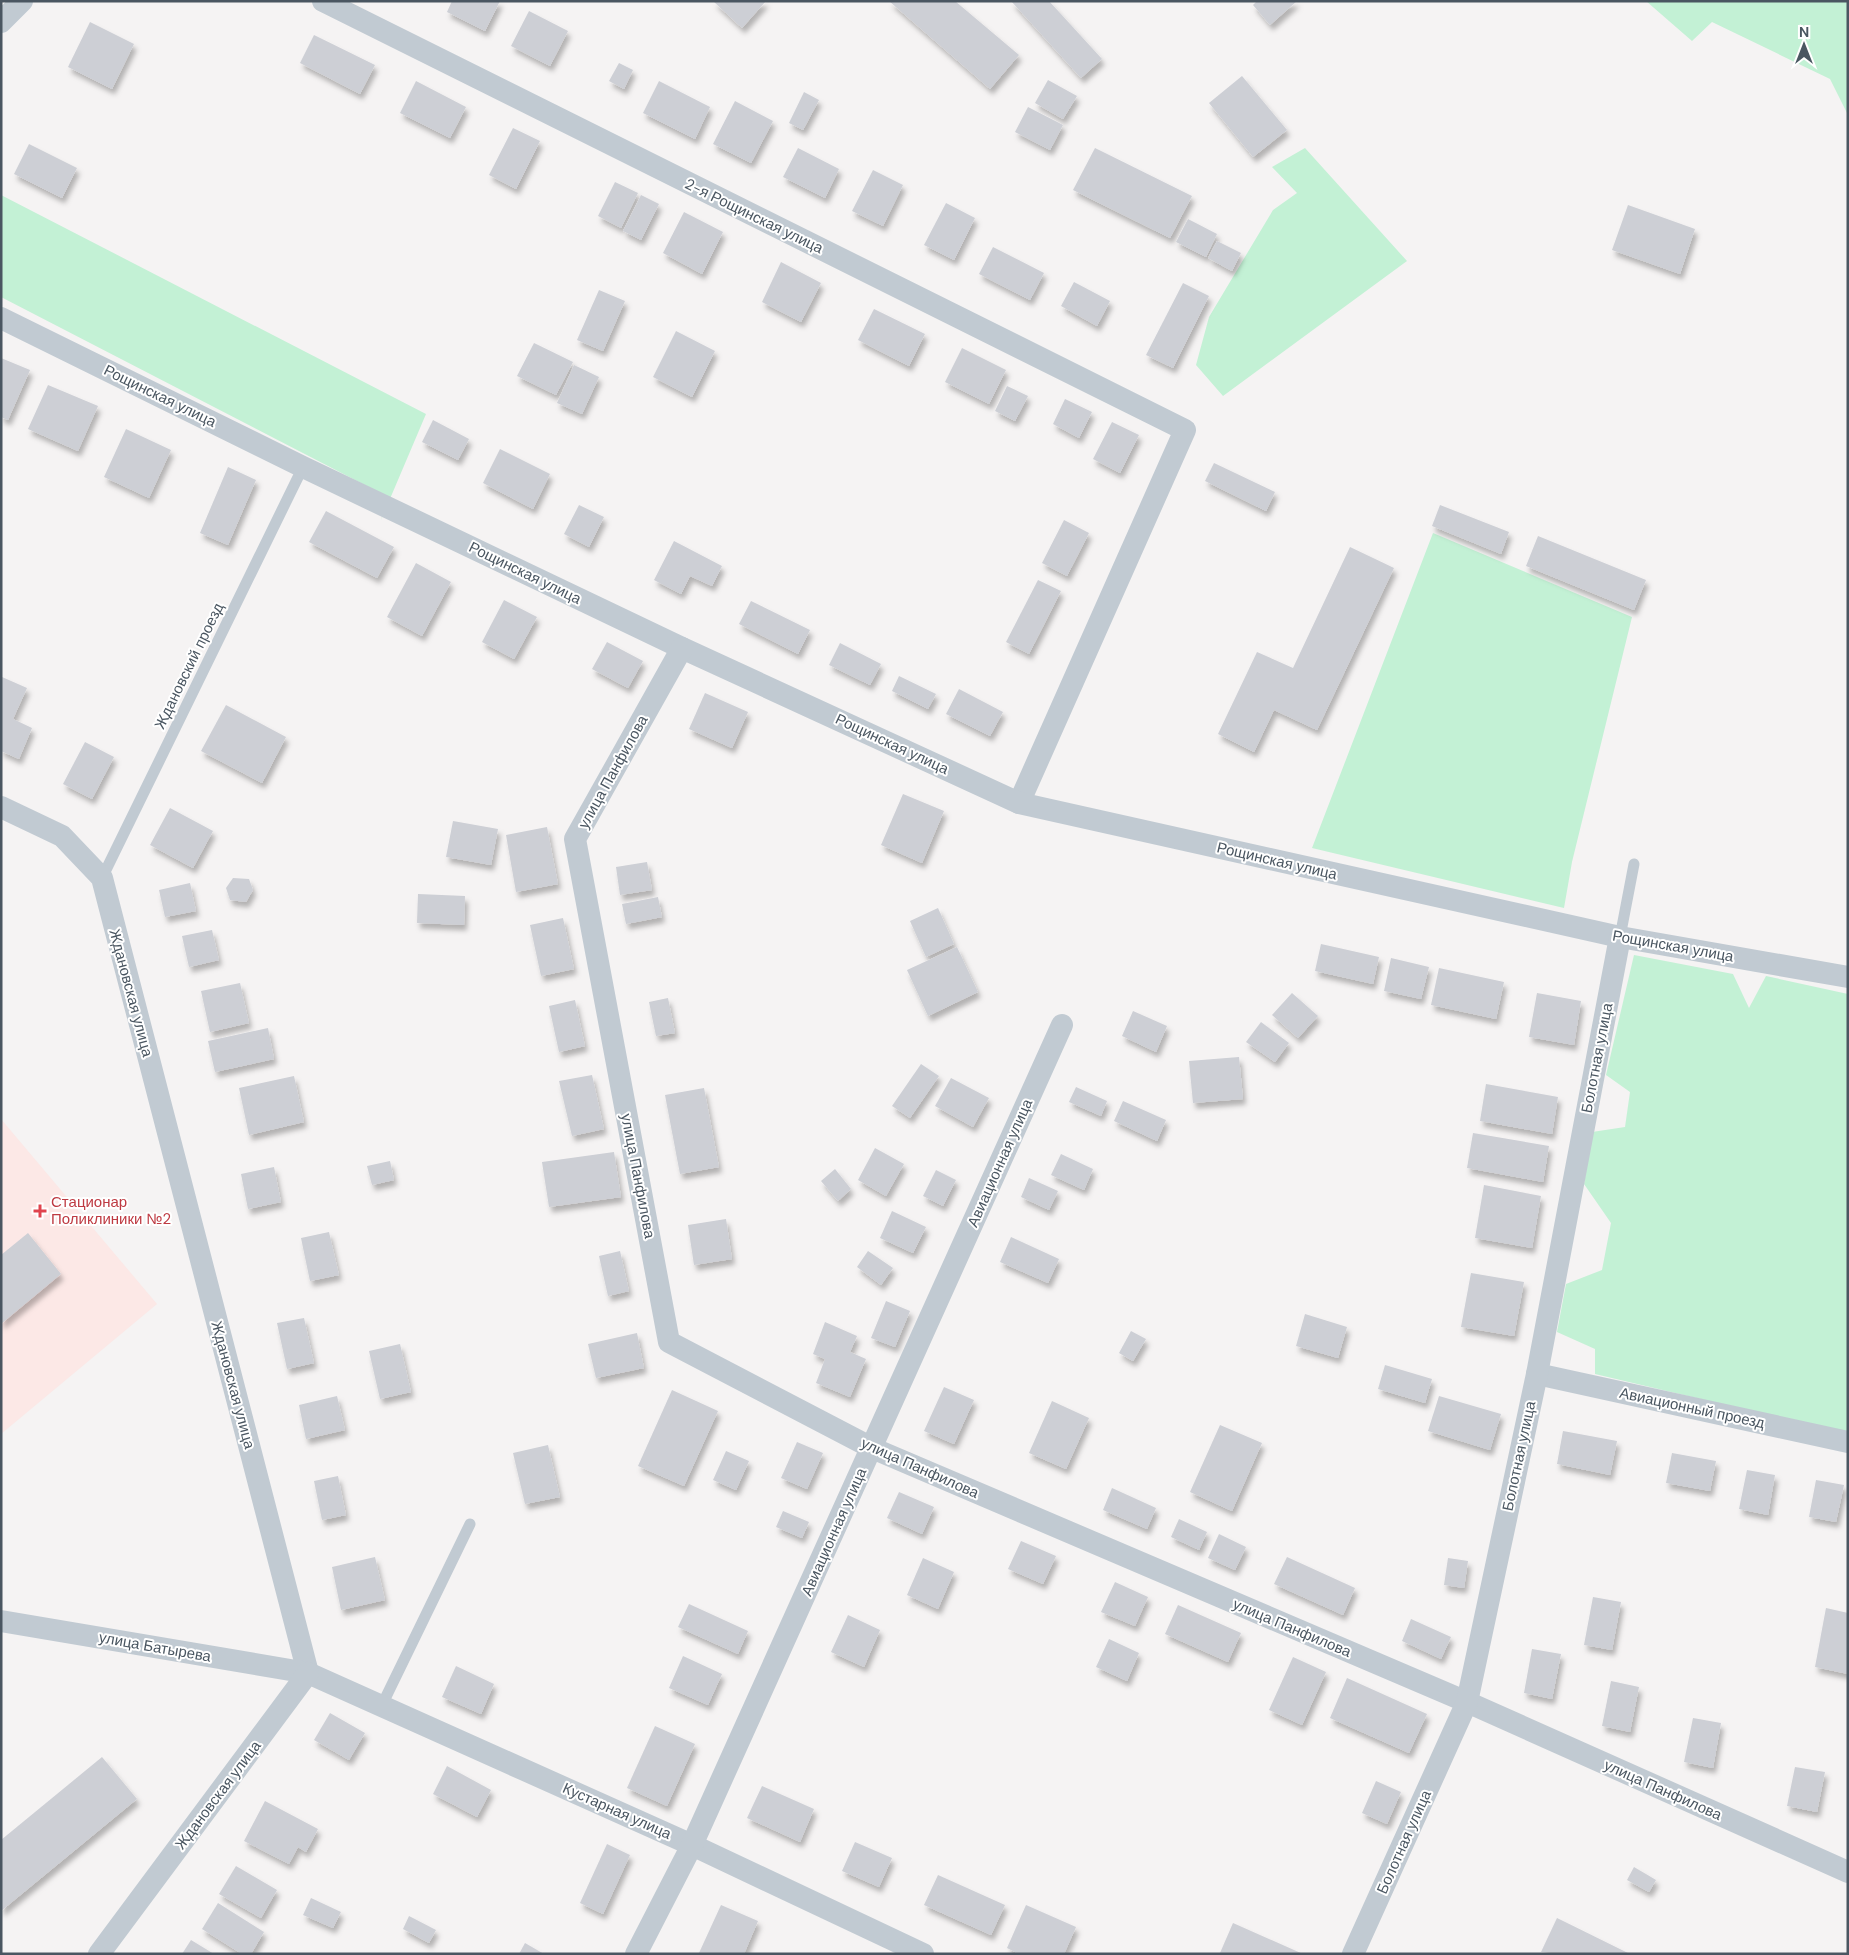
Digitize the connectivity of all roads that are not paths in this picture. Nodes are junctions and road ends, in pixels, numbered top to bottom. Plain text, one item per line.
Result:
1 (22, 1) edge
2 (323, 1) edge
3 (1, 22) edge
4 (1, 318) edge
5 (302, 467) junction
6 (682, 648) junction
7 (1019, 803) junction
8 (1, 808) edge
9 (1634, 864) dead end
10 (102, 878) junction
11 (1620, 937) junction
12 (1848, 977) edge
13 (1062, 1026) dead end
14 (1537, 1374) junction
15 (1848, 1442) edge
16 (872, 1448) junction
17 (470, 1524) dead end
18 (1, 1621) edge
19 (308, 1674) junction
20 (1467, 1702) junction
21 (382, 1705) junction
22 (692, 1845) junction
23 (1848, 1872) edge
24 (99, 1954) edge
25 (636, 1954) edge
26 (923, 1954) edge
27 (1353, 1954) edge

1 - 3 street
2 - 7 street, 2-я Рощинская улица
4 - 5 street, Рощинская улица
5 - 6 street, Рощинская улица
5 - 10 lane, Ждановский проезд
6 - 7 street, Рощинская улица
6 - 16 street, улица Панфилова
7 - 11 street, Рощинская улица
8 - 10 street, Ждановская улица
9 - 11 lane
10 - 19 street, Ждановская улица
11 - 12 street, Рощинская улица
11 - 14 street, Болотная улица
13 - 16 street, Авиационная улица
14 - 15 street, Авиационный проезд
14 - 20 street, Болотная улица
16 - 20 street, улица Панфилова
16 - 22 street, Авиационная улица
17 - 21 lane
18 - 19 street, улица Батырева
19 - 21 street, Кустарная улица
19 - 24 street, Ждановская улица
20 - 23 street, улица Панфилова
20 - 27 street, Болотная улица
21 - 22 street, Кустарная улица
22 - 25 street, Авиационная улица
22 - 26 street, Кустарная улица

